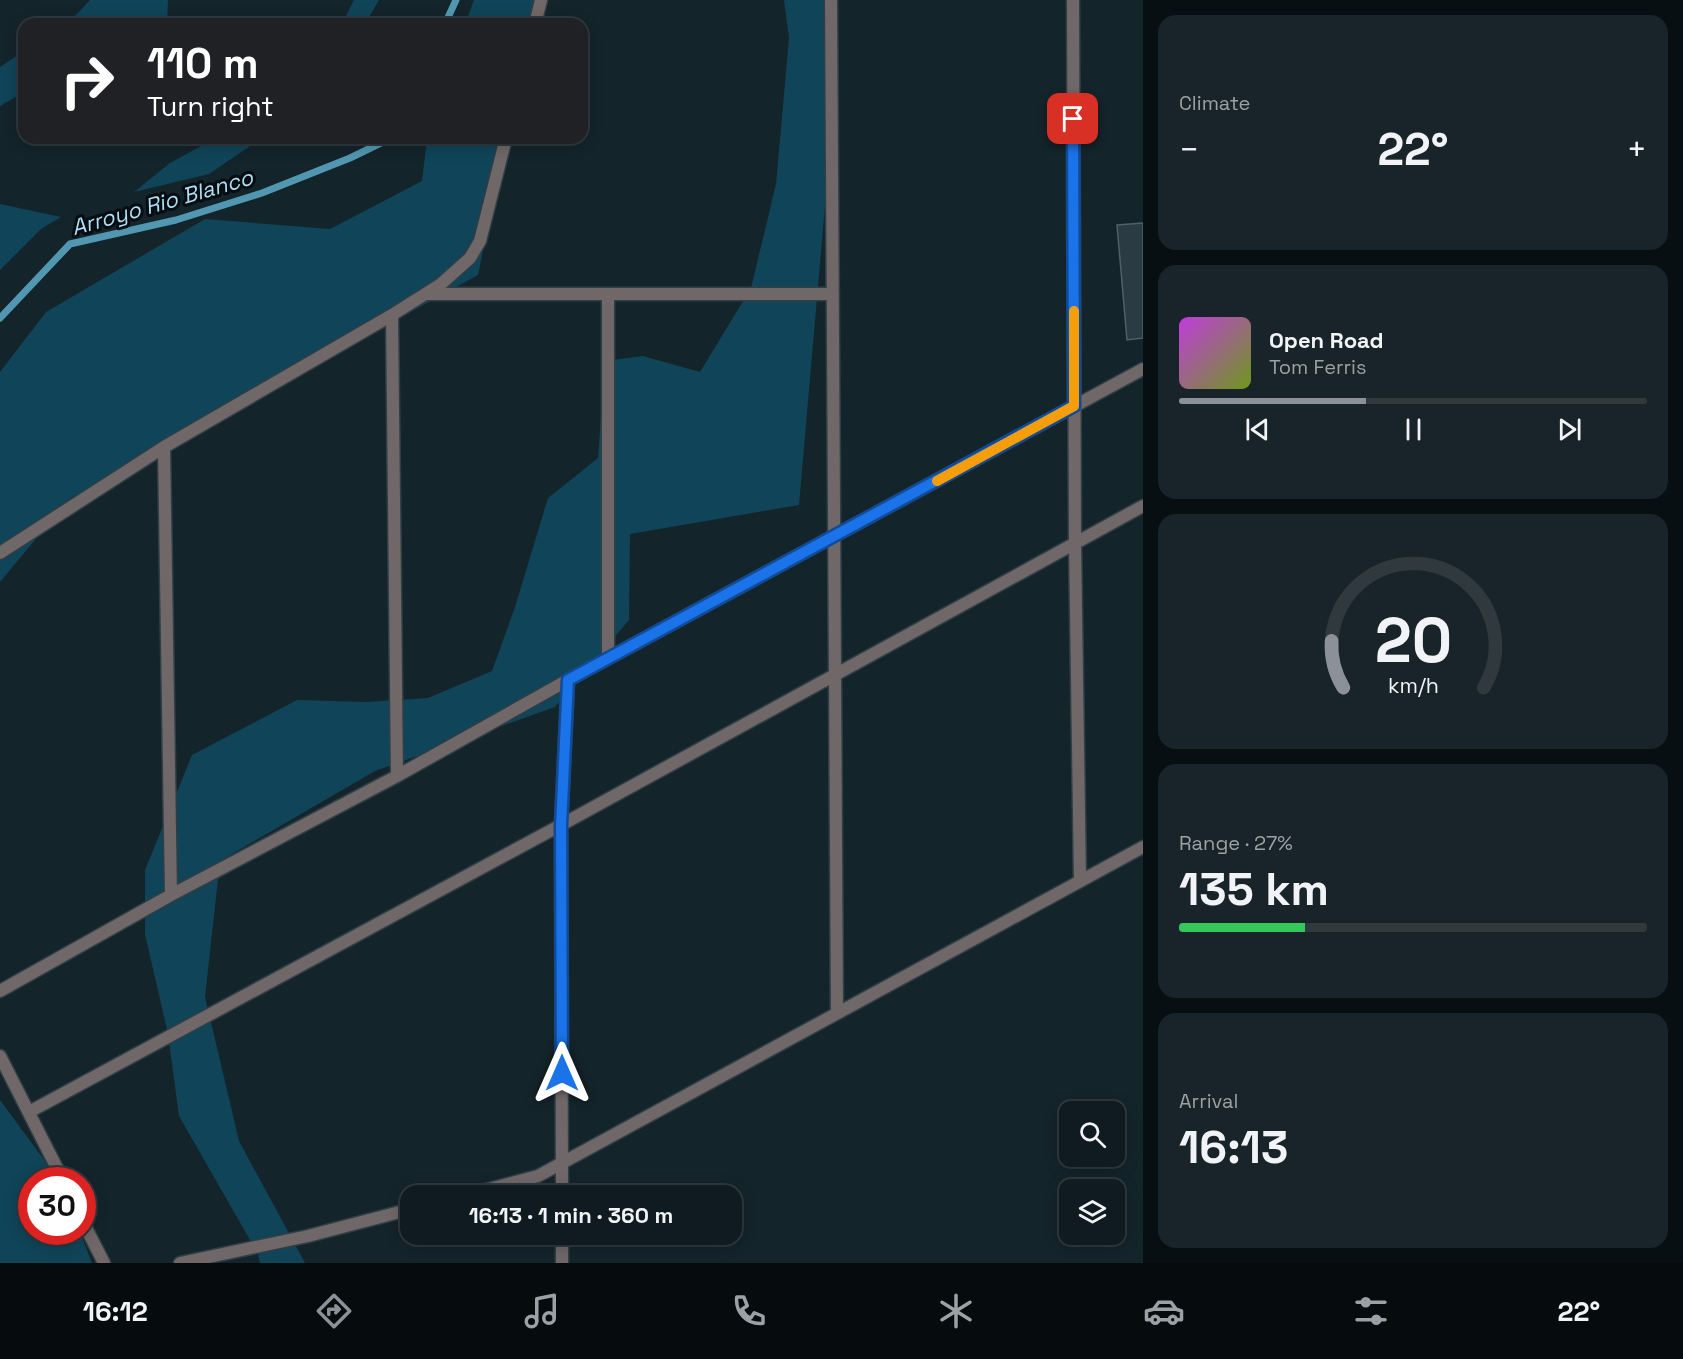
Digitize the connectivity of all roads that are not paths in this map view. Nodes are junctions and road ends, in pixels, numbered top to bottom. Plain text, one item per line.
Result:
1 (541, 0) edge
2 (831, 0) edge
3 (1073, 0) edge
4 (536, 18) edge
5 (504, 144) edge
6 (424, 294) junction
7 (608, 294) junction
8 (832, 294) junction
9 (392, 315) junction
10 (1143, 369) edge
11 (1074, 406) junction
12 (164, 447) junction
13 (1143, 506) edge
14 (834, 536) junction
15 (1075, 543) junction
16 (0, 553) edge
17 (608, 658) junction
18 (835, 675) junction
19 (568, 680) junction
20 (397, 776) junction
21 (561, 825) junction
22 (1143, 847) edge
23 (1080, 881) junction
24 (171, 895) junction
25 (0, 991) edge
26 (837, 1013) junction
27 (0, 1056) edge
28 (29, 1112) junction
29 (562, 1163) junction
30 (56, 1167) edge
31 (505, 1185) edge
32 (562, 1185) edge
33 (400, 1212) edge
34 (95, 1245) edge
35 (562, 1245) edge
36 (104, 1263) edge
37 (180, 1263) edge
38 (562, 1263) edge

1 - 4 street
2 - 8 street
3 - 11 street
5 - 6 street
6 - 7 street
6 - 9 street
7 - 8 street
7 - 17 street
8 - 14 street
9 - 12 street
9 - 20 street
10 - 11 street
11 - 14 street
11 - 15 street
12 - 16 street
12 - 24 street
13 - 15 street
14 - 17 street
14 - 18 street
15 - 18 street
15 - 23 street
17 - 19 street
18 - 21 street
18 - 26 street
19 - 20 street
19 - 21 street
20 - 24 street
21 - 28 street
21 - 29 street
22 - 23 street
23 - 26 street
24 - 25 street
26 - 29 street
27 - 28 street
28 - 30 street
29 - 31 street
29 - 32 street
33 - 37 street
34 - 36 street
35 - 38 street

